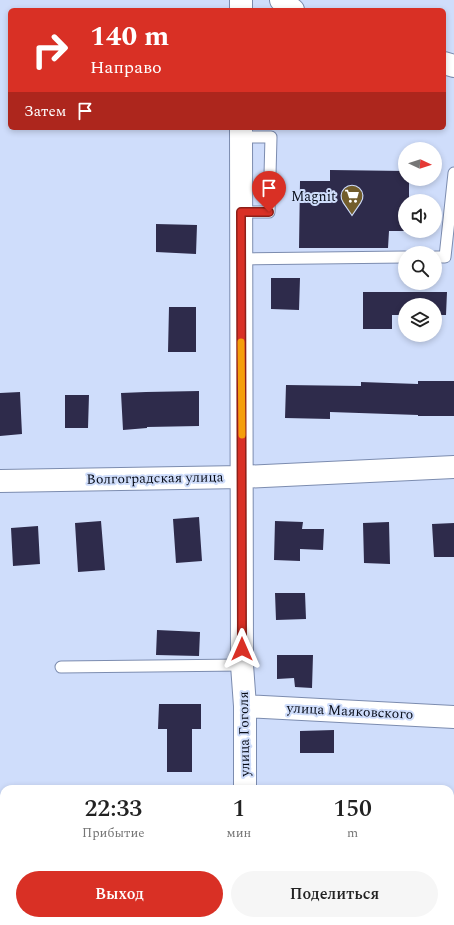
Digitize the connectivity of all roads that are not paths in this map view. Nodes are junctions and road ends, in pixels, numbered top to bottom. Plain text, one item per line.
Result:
1 (282, 0) edge
2 (291, 8) edge
3 (241, 133) edge
4 (454, 173) edge
5 (241, 212) junction
6 (442, 257) edge
7 (398, 258) edge
8 (241, 259) junction
9 (454, 467) edge
10 (242, 477) junction
11 (0, 481) edge
12 (242, 665) junction
13 (61, 667) dead end
14 (245, 706) junction
15 (454, 717) edge
16 (245, 785) edge

1 - 2 street
3 - 5 street, улица Гоголя
3 - 5 lane
4 - 6 lane
5 - 8 street, улица Гоголя
7 - 8 lane
8 - 10 street, улица Гоголя
9 - 10 street, Волгоградская улица
10 - 11 street, Волгоградская улица
10 - 12 street, улица Гоголя
12 - 13 lane
12 - 14 street, улица Гоголя
14 - 15 street, улица Маяковского
14 - 16 street, улица Гоголя

